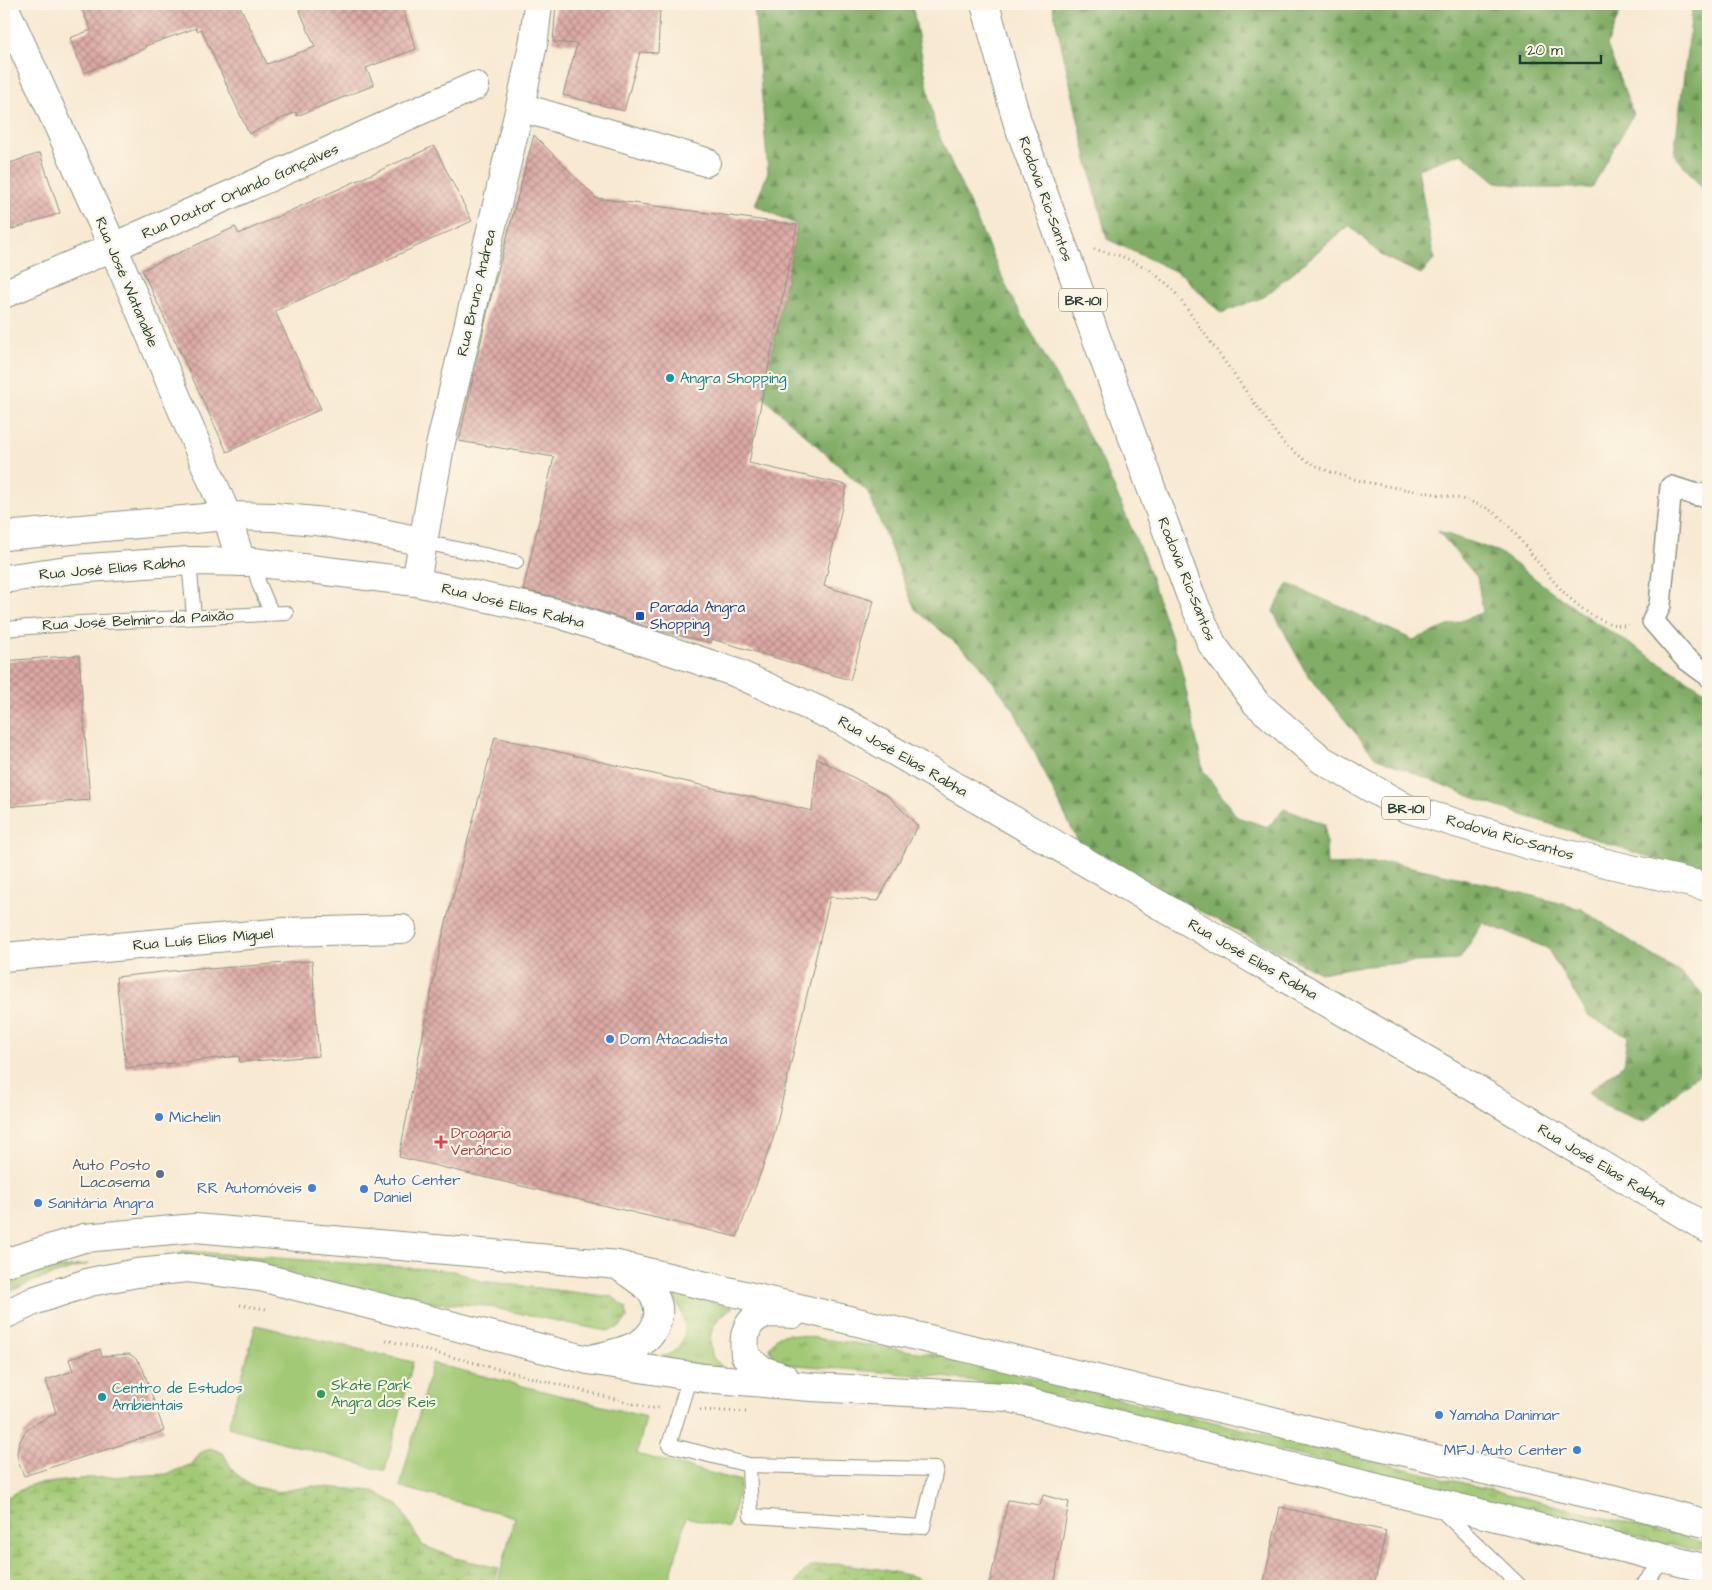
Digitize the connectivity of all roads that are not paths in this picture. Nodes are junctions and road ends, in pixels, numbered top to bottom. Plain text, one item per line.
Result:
1 (538, 4) edge
2 (985, 4) edge
3 (4, 6) edge
4 (475, 86) dead end
5 (520, 107) junction
6 (706, 162) dead end
7 (113, 247) junction
8 (4, 294) edge
9 (1708, 494) edge
10 (227, 516) junction
11 (4, 536) edge
12 (424, 542) junction
13 (189, 560) junction
14 (247, 562) junction
15 (516, 562) dead end
16 (4, 579) edge
17 (416, 582) junction
18 (271, 612) junction
19 (286, 613) dead end
20 (194, 617) junction
21 (4, 629) edge
22 (1708, 675) edge
23 (1708, 887) edge
24 (402, 929) dead end
25 (4, 957) edge
26 (1708, 1229) edge
27 (4, 1263) edge
28 (618, 1265) junction
29 (827, 1314) junction
30 (4, 1315) edge
31 (588, 1360) junction
32 (690, 1376) junction
33 (811, 1387) junction
34 (749, 1465) junction
35 (1432, 1501) junction
36 (1708, 1524) edge
37 (1665, 1559) junction
38 (1708, 1569) edge
39 (1520, 1586) edge
40 (1642, 1586) edge

1 - 5 main road, Rua Bruno Andrea
2 - 23 main road, Rodovia Rio-Santos / BR-101
3 - 7 main road, Rua José Watanable
4 - 7 main road, Rua Doutor Orlando Gonçalves
5 - 6 main road
5 - 12 main road, Rua Bruno Andrea
7 - 8 main road, Rua Doutor Orlando Gonçalves
7 - 10 main road, Rua José Watanable
9 - 22 street
10 - 11 main road
10 - 12 main road
10 - 14 main road, Rua José Watanable
12 - 15 lane
12 - 17 main road, Rua Bruno Andrea
13 - 14 main road, Rua José Elias Rabha
13 - 16 main road, Rua José Elias Rabha
13 - 20 lane
14 - 17 main road, Rua José Elias Rabha
14 - 18 lane
17 - 26 main road, Rua José Elias Rabha
18 - 19 lane, Rua José Belmiro da Paixão
18 - 20 lane, Rua José Belmiro da Paixão
20 - 21 lane, Rua José Belmiro da Paixão
24 - 25 main road, Rua Luís Elias Miguel
27 - 28 main road
28 - 29 main road
28 - 31 main road
29 - 33 main road
29 - 36 main road
30 - 31 main road
31 - 32 main road
32 - 33 main road
32 - 34 lane
33 - 35 main road
34 - 34 lane
35 - 37 main road
35 - 39 lane
37 - 38 main road
37 - 40 lane

